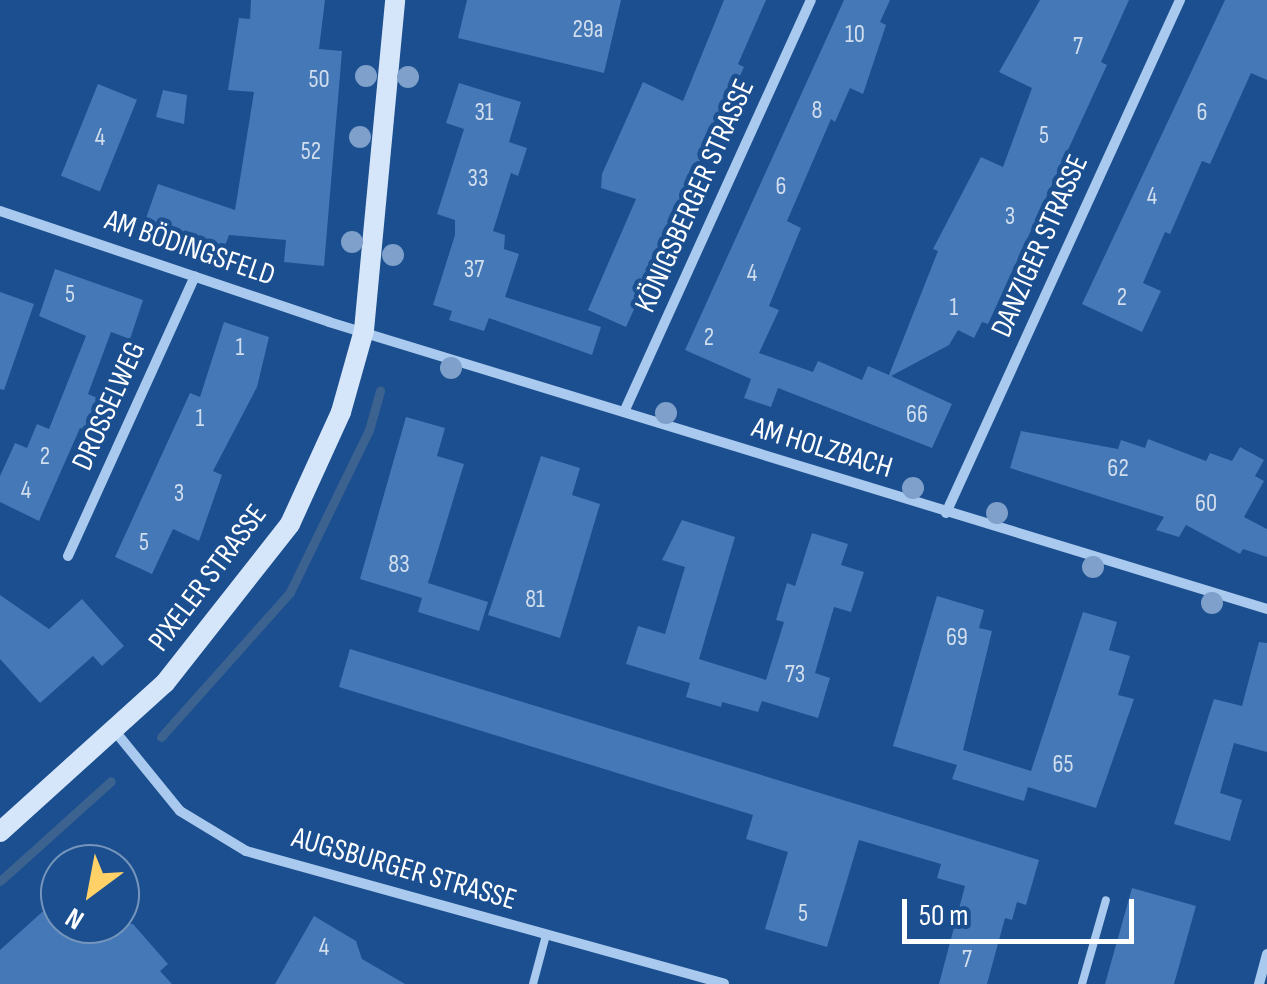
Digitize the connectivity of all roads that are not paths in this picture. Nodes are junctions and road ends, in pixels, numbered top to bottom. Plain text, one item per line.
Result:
1 (395, 0) edge
2 (811, 0) edge
3 (1180, 0) edge
4 (0, 211) edge
5 (195, 276) junction
6 (364, 330) junction
7 (624, 412) junction
8 (946, 513) junction
9 (68, 556) dead end
10 (1267, 609) edge
11 (114, 730) junction
12 (0, 832) edge
13 (1106, 900) dead end
14 (546, 935) junction
15 (1267, 954) edge
16 (533, 984) edge
17 (724, 984) edge
18 (1082, 984) edge
19 (1259, 984) edge

1 - 6 main road, PIXELER STRASSE
2 - 7 street, KÖNIGSBERGER STRASSE
3 - 8 street, DANZIGER STRASSE
4 - 5 street, AM BÖDINGSFELD
5 - 6 street, AM BÖDINGSFELD
5 - 9 street, DROSSELWEG
6 - 7 street, AM HOLZBACH
6 - 11 main road, PIXELER STRASSE
7 - 8 street, AM HOLZBACH
8 - 10 street, AM HOLZBACH
11 - 12 main road, PIXELER STRASSE
11 - 14 street, AUGSBURGER STRASSE
13 - 18 lane
14 - 16 lane
14 - 17 street, AUGSBURGER STRASSE
15 - 19 street

